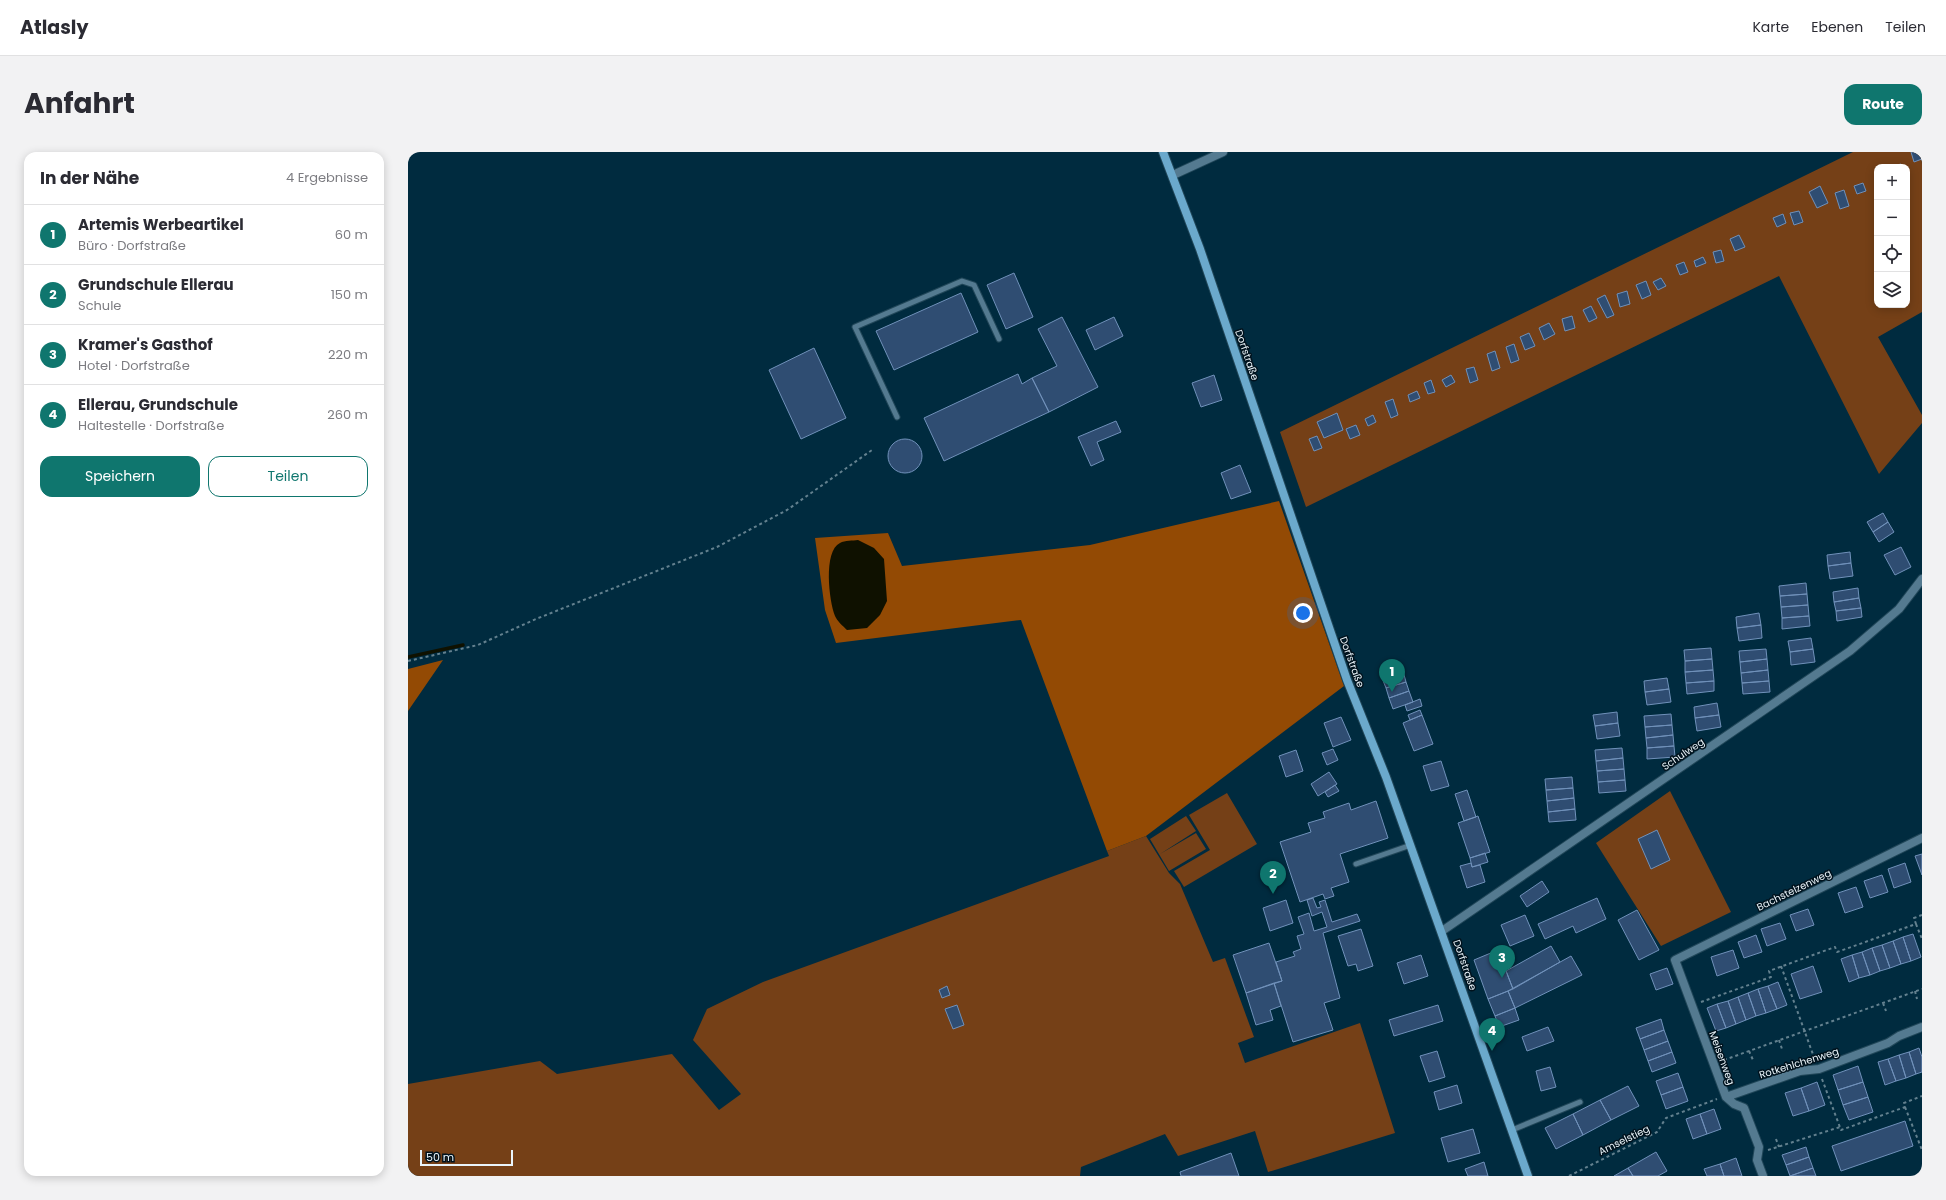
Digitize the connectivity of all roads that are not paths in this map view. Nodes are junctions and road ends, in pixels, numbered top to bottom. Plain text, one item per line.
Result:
1 (1163, 152) edge
2 (1223, 152) edge
3 (1173, 175) junction
4 (999, 340) dead end
5 (897, 417) dead end
6 (1922, 579) edge
7 (1922, 838) edge
8 (1411, 845) junction
9 (1356, 864) dead end
10 (1442, 931) junction
11 (1676, 960) joint
12 (1922, 1027) edge
13 (1726, 1097) junction
14 (1580, 1102) dead end
15 (1512, 1130) junction
16 (1528, 1176) edge
17 (1763, 1176) edge

1 - 3 street, Dorfstraße
2 - 3 street
3 - 8 street, Dorfstraße
4 - 5 lane
6 - 10 street, Schulweg
7 - 11 street, Bachstelzenweg
8 - 9 lane
8 - 10 street, Dorfstraße
10 - 15 street, Dorfstraße
11 - 13 street, Meisenweg
12 - 13 street, Rotkehlchenweg
13 - 17 street, Meisenweg
14 - 15 lane
15 - 16 street, Dorfstraße

